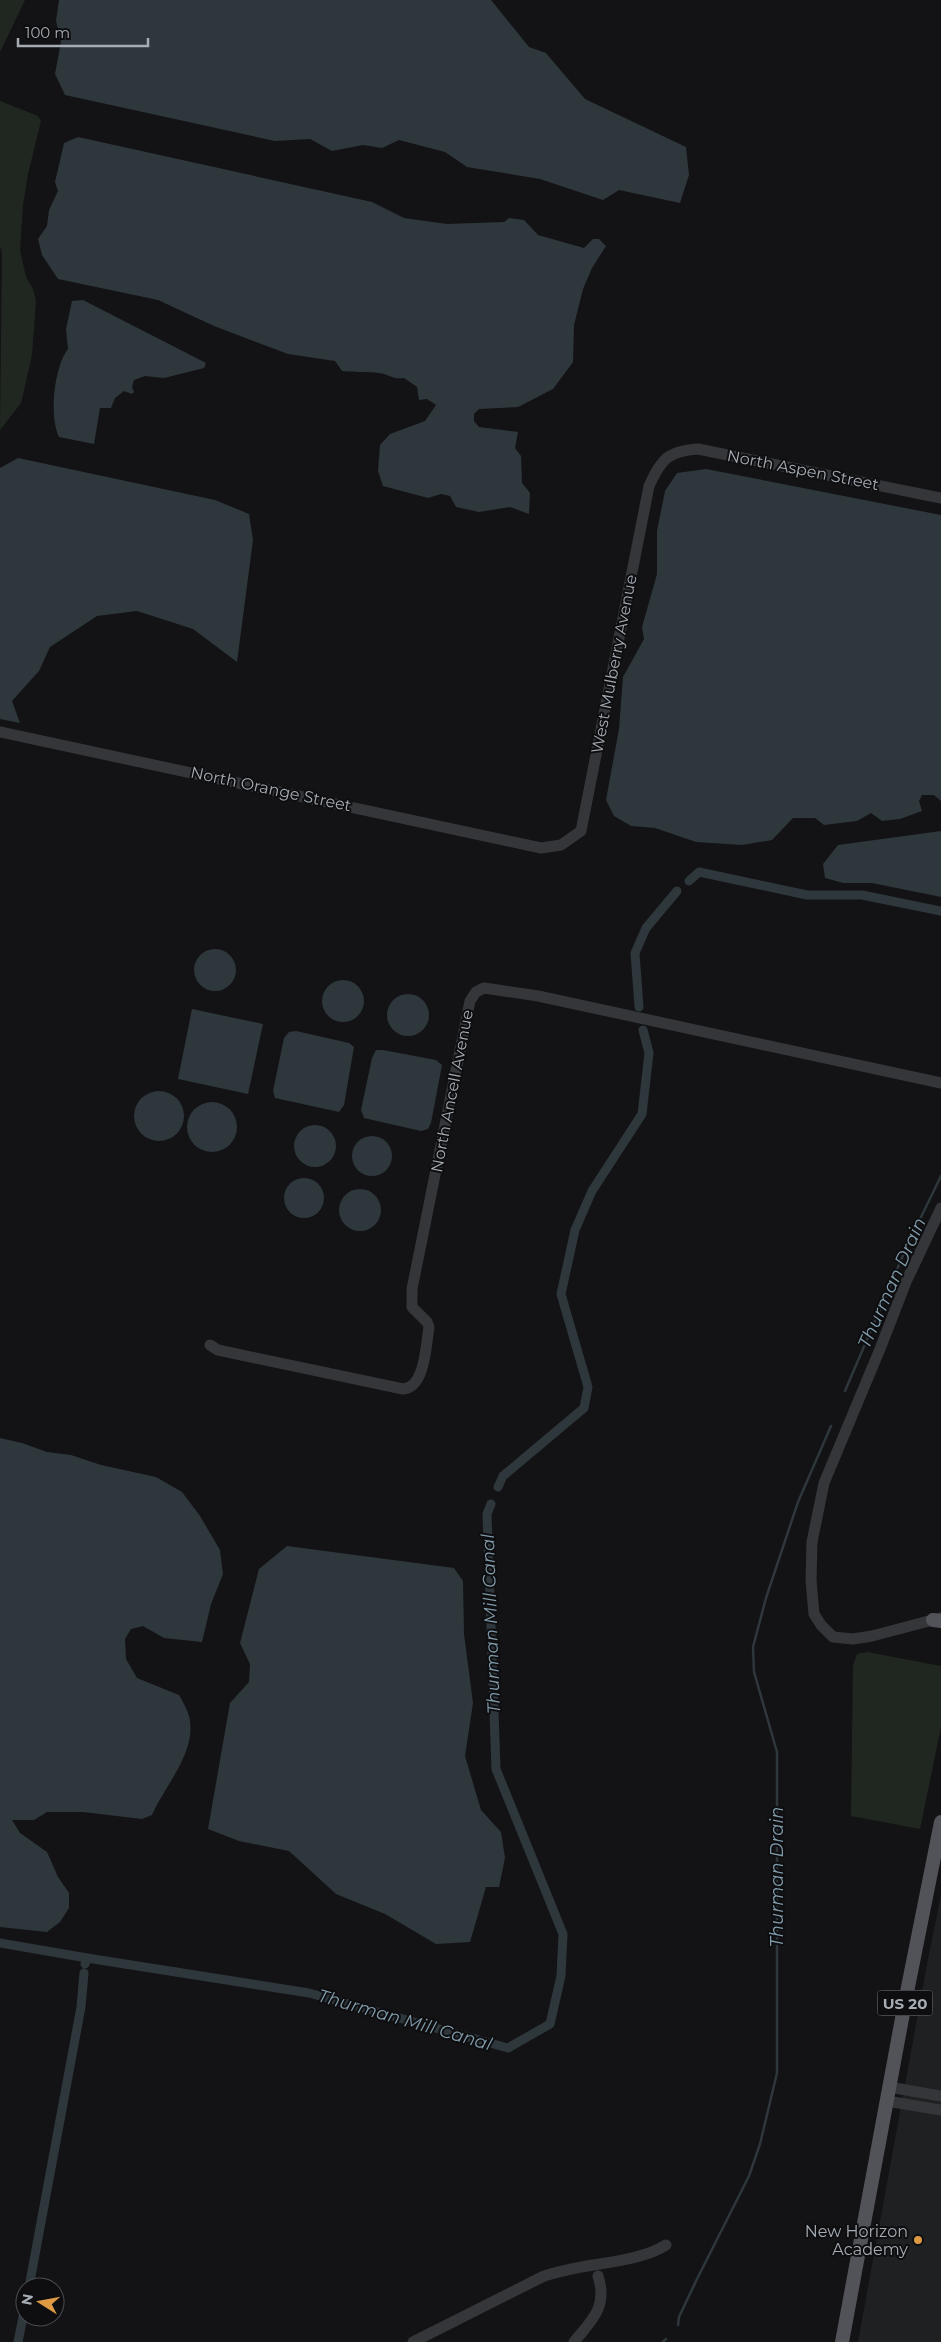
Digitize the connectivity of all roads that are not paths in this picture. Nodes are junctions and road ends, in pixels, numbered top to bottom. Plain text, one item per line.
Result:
1 (666, 457) joint
2 (941, 498) edge
3 (0, 732) edge
4 (541, 848) joint
5 (941, 1083) edge
6 (941, 1208) edge
7 (210, 1345) dead end
8 (938, 1619) edge
9 (941, 1822) edge
10 (888, 2094) junction
11 (941, 2096) edge
12 (941, 2110) edge
13 (666, 2245) dead end
14 (598, 2276) dead end
15 (413, 2342) edge
16 (574, 2342) edge
17 (842, 2342) edge

1 - 2 street, North Aspen Street
1 - 4 street, West Mulberry Avenue
3 - 4 street, North Orange Street
5 - 7 street, North Ancell Avenue
6 - 8 street
9 - 10 main road, US 20
10 - 11 street
10 - 12 street
10 - 17 main road, US 20
13 - 15 street
14 - 16 street

